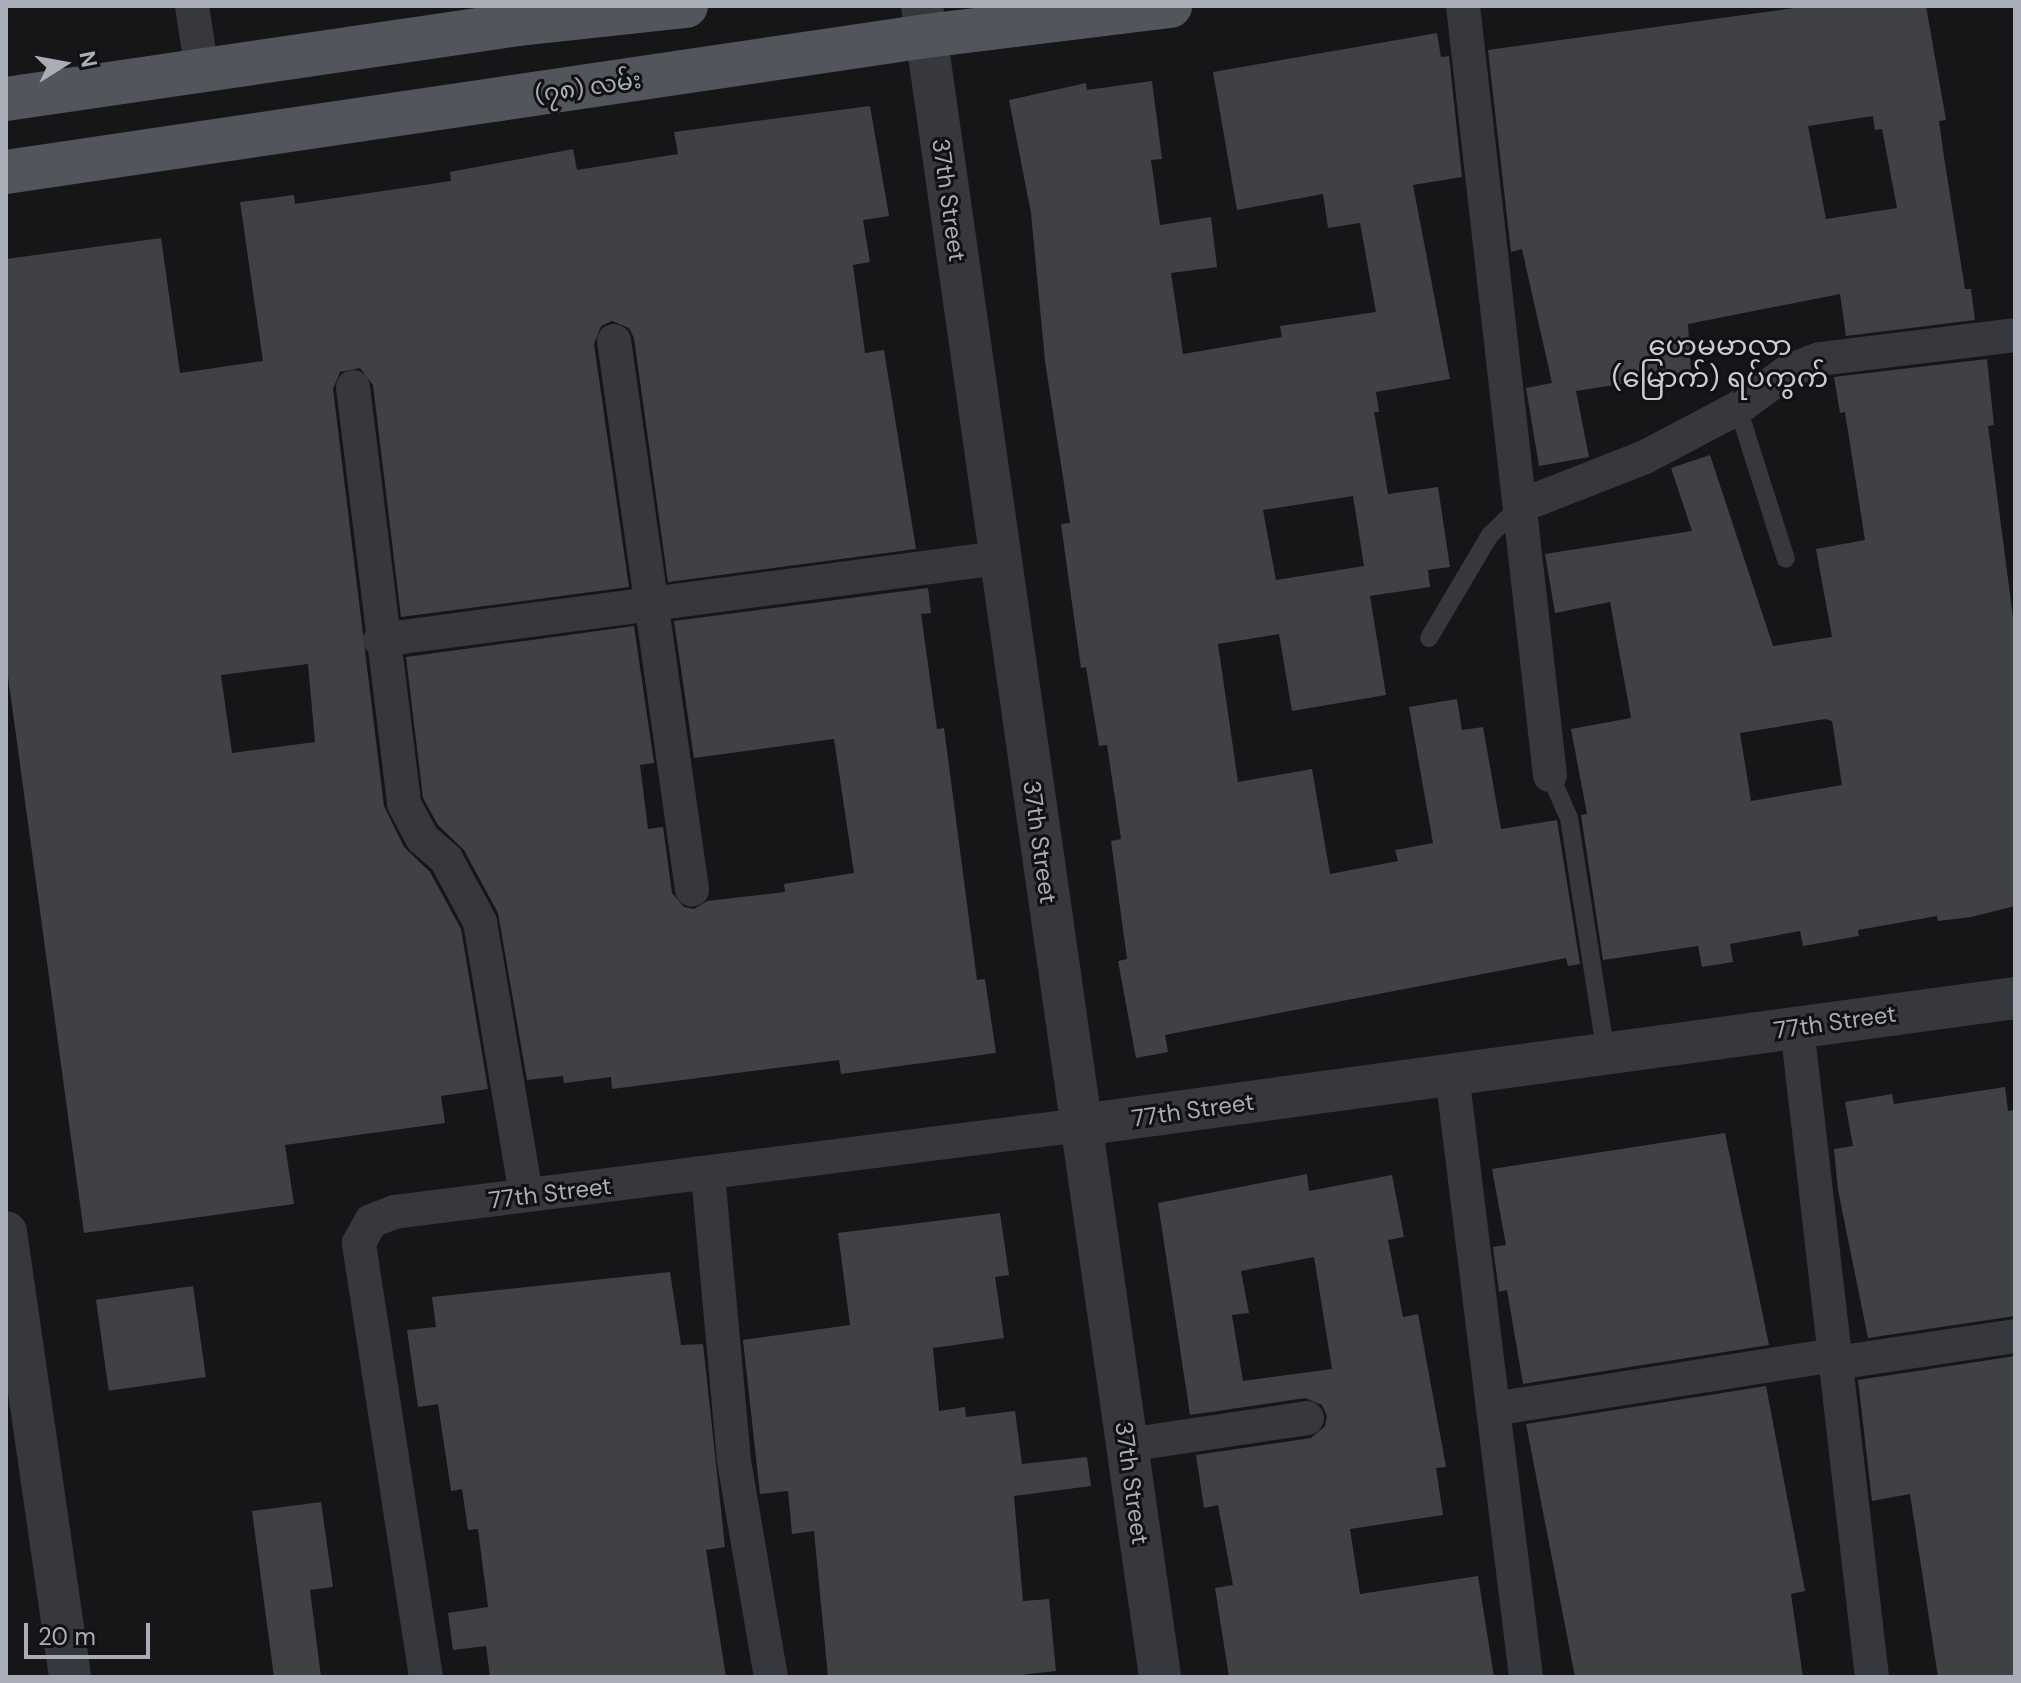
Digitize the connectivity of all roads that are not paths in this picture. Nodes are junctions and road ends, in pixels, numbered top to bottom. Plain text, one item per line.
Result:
1 (192, 6) edge
2 (686, 6) edge
3 (1170, 6) edge
4 (1463, 6) edge
5 (924, 21) edge
6 (202, 71) junction
7 (6, 99) edge
8 (6, 172) edge
9 (2015, 335) edge
10 (614, 341) dead end
11 (353, 387) dead end
12 (1738, 408) junction
13 (1520, 506) junction
14 (998, 558) junction
15 (1786, 559) dead end
16 (649, 606) junction
17 (1429, 638) dead end
18 (380, 640) junction
19 (1550, 775) joint
20 (692, 889) dead end
21 (2015, 998) edge
22 (1797, 1027) junction
23 (1606, 1053) junction
24 (1452, 1074) junction
25 (1081, 1125) junction
26 (708, 1175) junction
27 (526, 1194) junction
28 (6, 1232) edge
29 (10, 1280) edge
30 (2015, 1336) edge
31 (1835, 1359) junction
32 (1493, 1409) junction
33 (1307, 1418) dead end
34 (1127, 1445) junction
35 (70, 1677) edge
36 (426, 1677) edge
37 (771, 1677) edge
38 (1160, 1677) edge
39 (1526, 1677) edge
40 (1872, 1677) edge

1 - 6 street
2 - 6 main road
3 - 5 main road, (၇၈) လမ်း
4 - 13 street
5 - 8 main road, (၇၈) လမ်း
5 - 14 street, 37th Street
6 - 7 main road
9 - 12 street
10 - 16 street
11 - 18 street
12 - 13 street
12 - 15 lane
13 - 17 lane
13 - 19 street
14 - 16 street
14 - 25 street, 37th Street
16 - 18 street
16 - 20 street
18 - 27 street
19 - 23 lane
21 - 22 street, 77th Street
22 - 23 street, 77th Street
22 - 31 street
23 - 24 street, 77th Street
24 - 25 street, 77th Street
24 - 32 street
25 - 26 street, 77th Street
25 - 34 street, 37th Street
26 - 27 street, 77th Street
26 - 37 street
27 - 36 street, 77th Street
28 - 29 street
29 - 35 street
30 - 31 street
31 - 32 street
31 - 40 street
32 - 39 street
33 - 34 street
34 - 38 street, 37th Street

